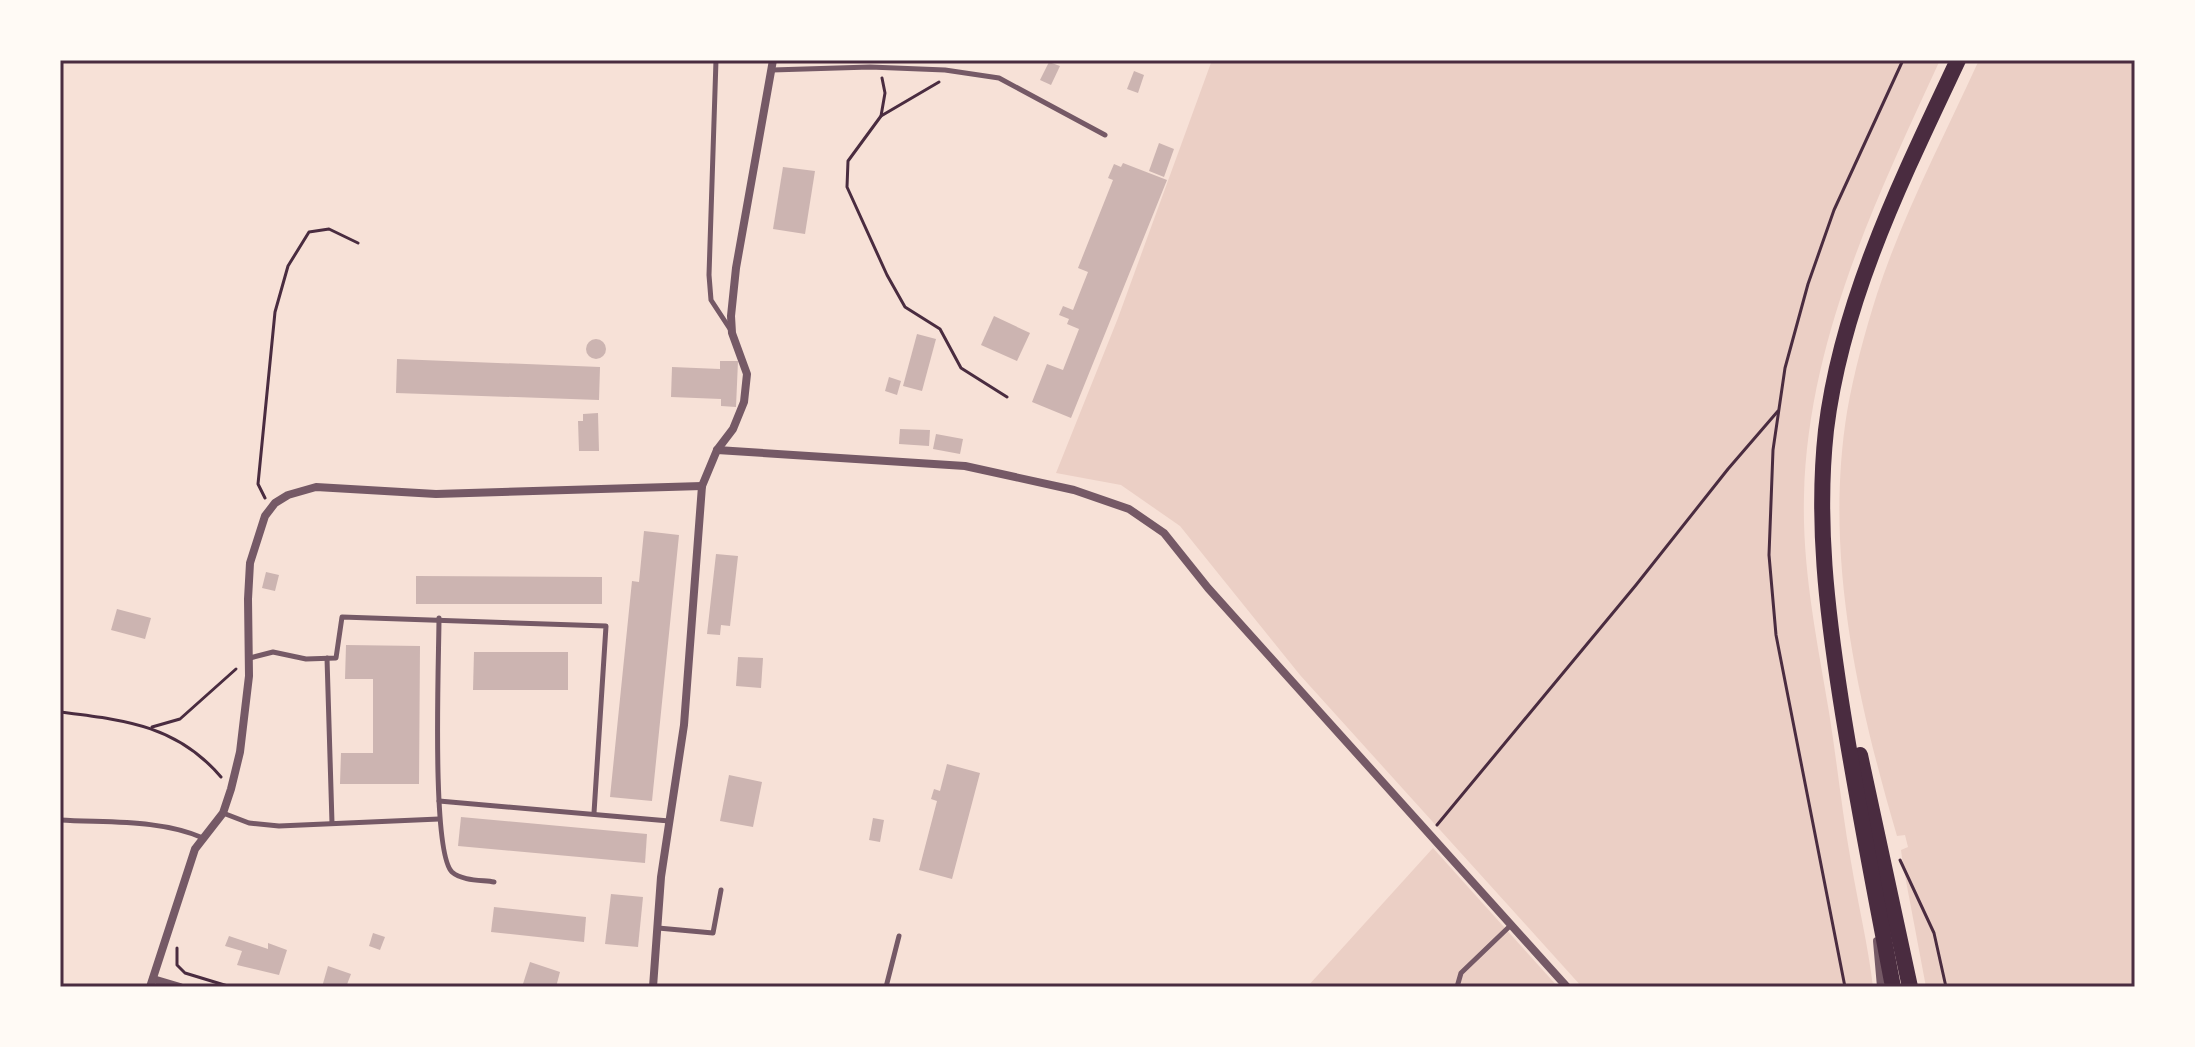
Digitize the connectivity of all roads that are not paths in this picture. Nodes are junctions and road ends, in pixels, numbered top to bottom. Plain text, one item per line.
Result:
1 (716, 60) edge
2 (1958, 60) edge
3 (772, 65) edge
4 (1105, 135) dead end
5 (732, 333) junction
6 (717, 450) junction
7 (702, 486) junction
8 (439, 618) junction
9 (249, 658) junction
10 (327, 658) junction
11 (1835, 661) junction
12 (439, 801) junction
13 (223, 813) junction
14 (594, 813) junction
15 (439, 819) junction
16 (60, 820) edge
17 (670, 821) junction
18 (332, 823) junction
19 (203, 838) junction
20 (494, 882) dead end
21 (1873, 885) junction
22 (721, 890) dead end
23 (1511, 925) junction
24 (658, 928) junction
25 (899, 936) dead end
26 (151, 983) edge
27 (180, 987) edge
28 (653, 987) edge
29 (886, 987) edge
30 (1457, 987) edge
31 (1567, 987) edge
32 (1881, 987) edge
33 (1893, 987) edge
34 (1910, 987) edge

1 - 5 lane
2 - 11 highway
3 - 4 lane
3 - 5 street
5 - 6 street
6 - 7 street
6 - 23 street
7 - 9 street
7 - 17 street
8 - 10 lane
8 - 12 lane
8 - 14 lane
9 - 10 lane
9 - 13 street
10 - 18 lane
11 - 21 highway
11 - 34 highway
12 - 14 lane
12 - 15 lane
13 - 18 lane
13 - 19 street
14 - 17 lane
15 - 18 lane
15 - 20 lane
16 - 19 lane
17 - 24 street
19 - 26 street
21 - 32 street
21 - 33 highway
22 - 24 lane
23 - 30 lane
23 - 31 street
24 - 28 street
25 - 29 lane
26 - 27 street

